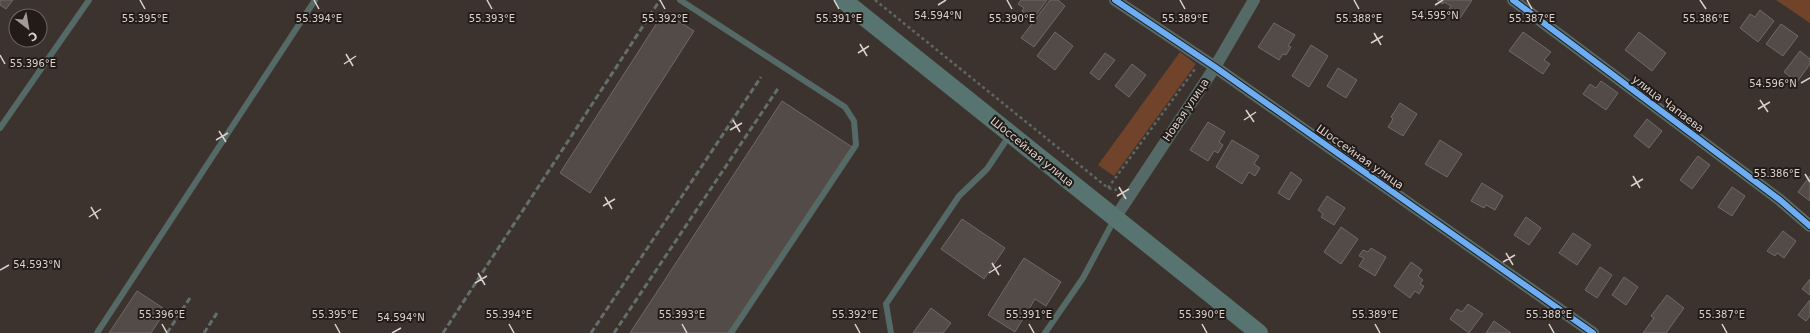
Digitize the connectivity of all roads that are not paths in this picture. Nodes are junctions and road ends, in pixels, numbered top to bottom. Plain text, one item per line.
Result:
1 (89, 0) edge
2 (315, 0) edge
3 (680, 0) edge
4 (843, 0) edge
5 (1116, 0) edge
6 (1254, 0) edge
7 (1513, 0) edge
8 (1215, 67) junction
9 (0, 128) edge
10 (1011, 134) junction
11 (1115, 218) junction
12 (1810, 226) edge
13 (97, 333) edge
14 (731, 333) edge
15 (891, 333) edge
16 (1045, 333) edge
17 (1259, 333) edge
18 (1593, 333) edge

1 - 9 lane
2 - 13 lane
3 - 14 lane
4 - 10 main road, Шоссейная улица
5 - 8 street, Шоссейная улица
6 - 8 street, Новая улица
7 - 12 street, улица Чапаева
8 - 11 street, Новая улица
8 - 18 street, Шоссейная улица
10 - 11 main road, Шоссейная улица
10 - 15 lane
11 - 16 lane
11 - 17 main road, Шоссейная улица

